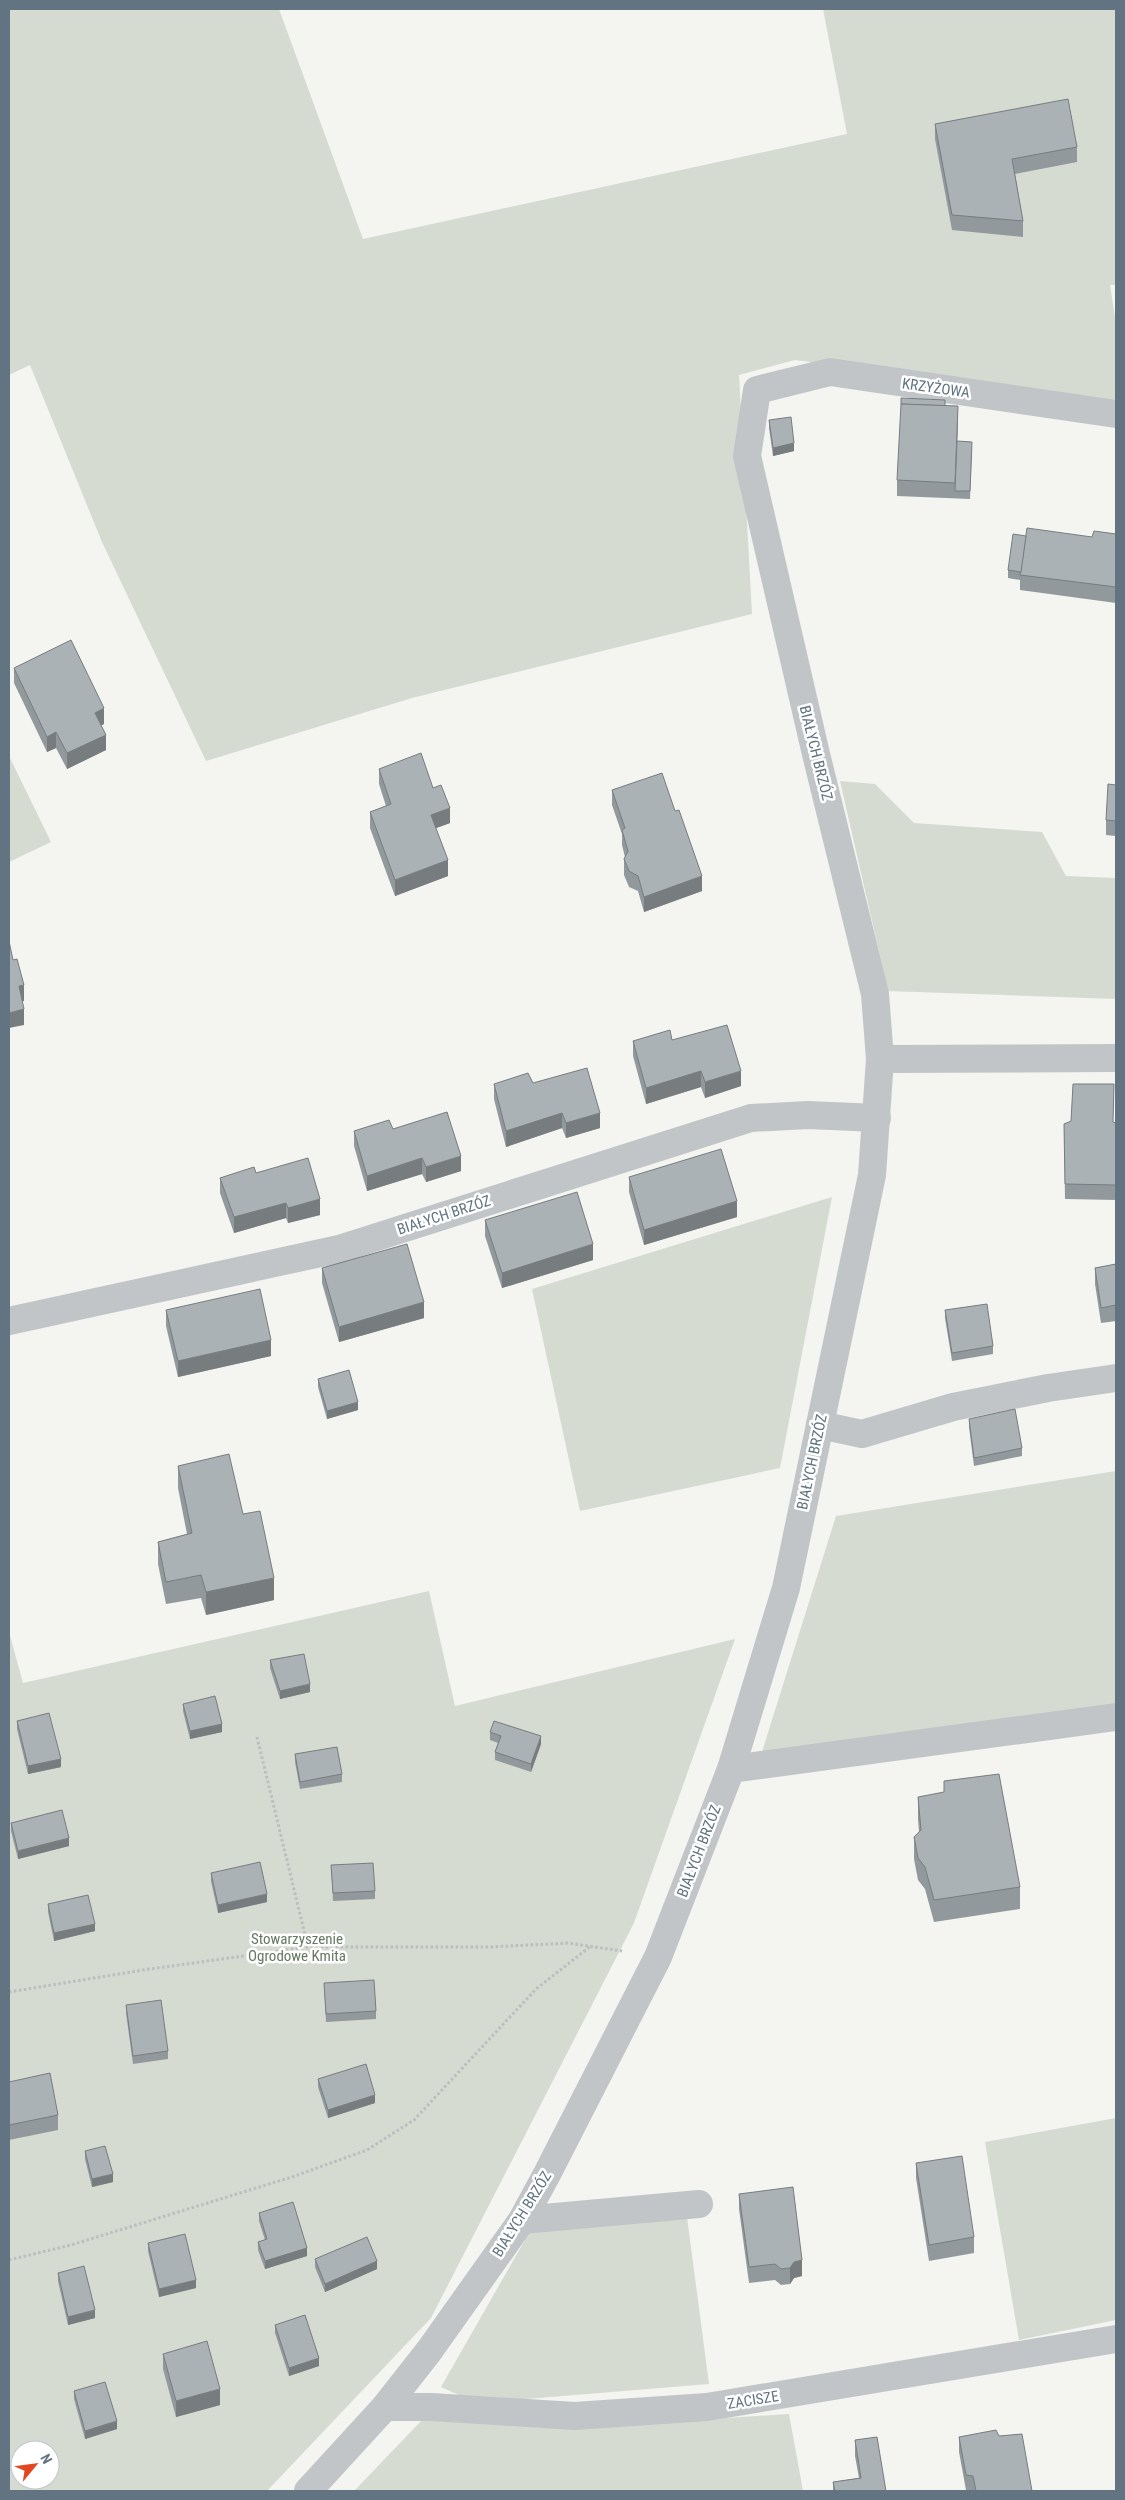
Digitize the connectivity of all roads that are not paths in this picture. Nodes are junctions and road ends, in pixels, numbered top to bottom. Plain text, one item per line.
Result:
1 (758, 390) joint
2 (1116, 414) edge
3 (1116, 1058) edge
4 (880, 1059) junction
5 (877, 1118) junction
6 (9, 1320) edge
7 (1116, 1378) edge
8 (820, 1425) junction
9 (1116, 1717) edge
10 (731, 1769) junction
11 (699, 2204) dead end
12 (522, 2220) junction
13 (1116, 2339) edge
14 (385, 2407) junction
15 (308, 2491) edge

1 - 2 street, KRZYŻOWA
1 - 4 street, BIAŁYCH BRZÓZ
3 - 4 street
4 - 5 street, BIAŁYCH BRZÓZ
5 - 6 street, BIAŁYCH BRZÓZ
5 - 8 street, BIAŁYCH BRZÓZ
7 - 8 street
8 - 10 street, BIAŁYCH BRZÓZ
9 - 10 street
10 - 12 street, BIAŁYCH BRZÓZ
11 - 12 street
12 - 14 street, BIAŁYCH BRZÓZ
13 - 14 street, ZACISZE
14 - 15 street, BIAŁYCH BRZÓZ

